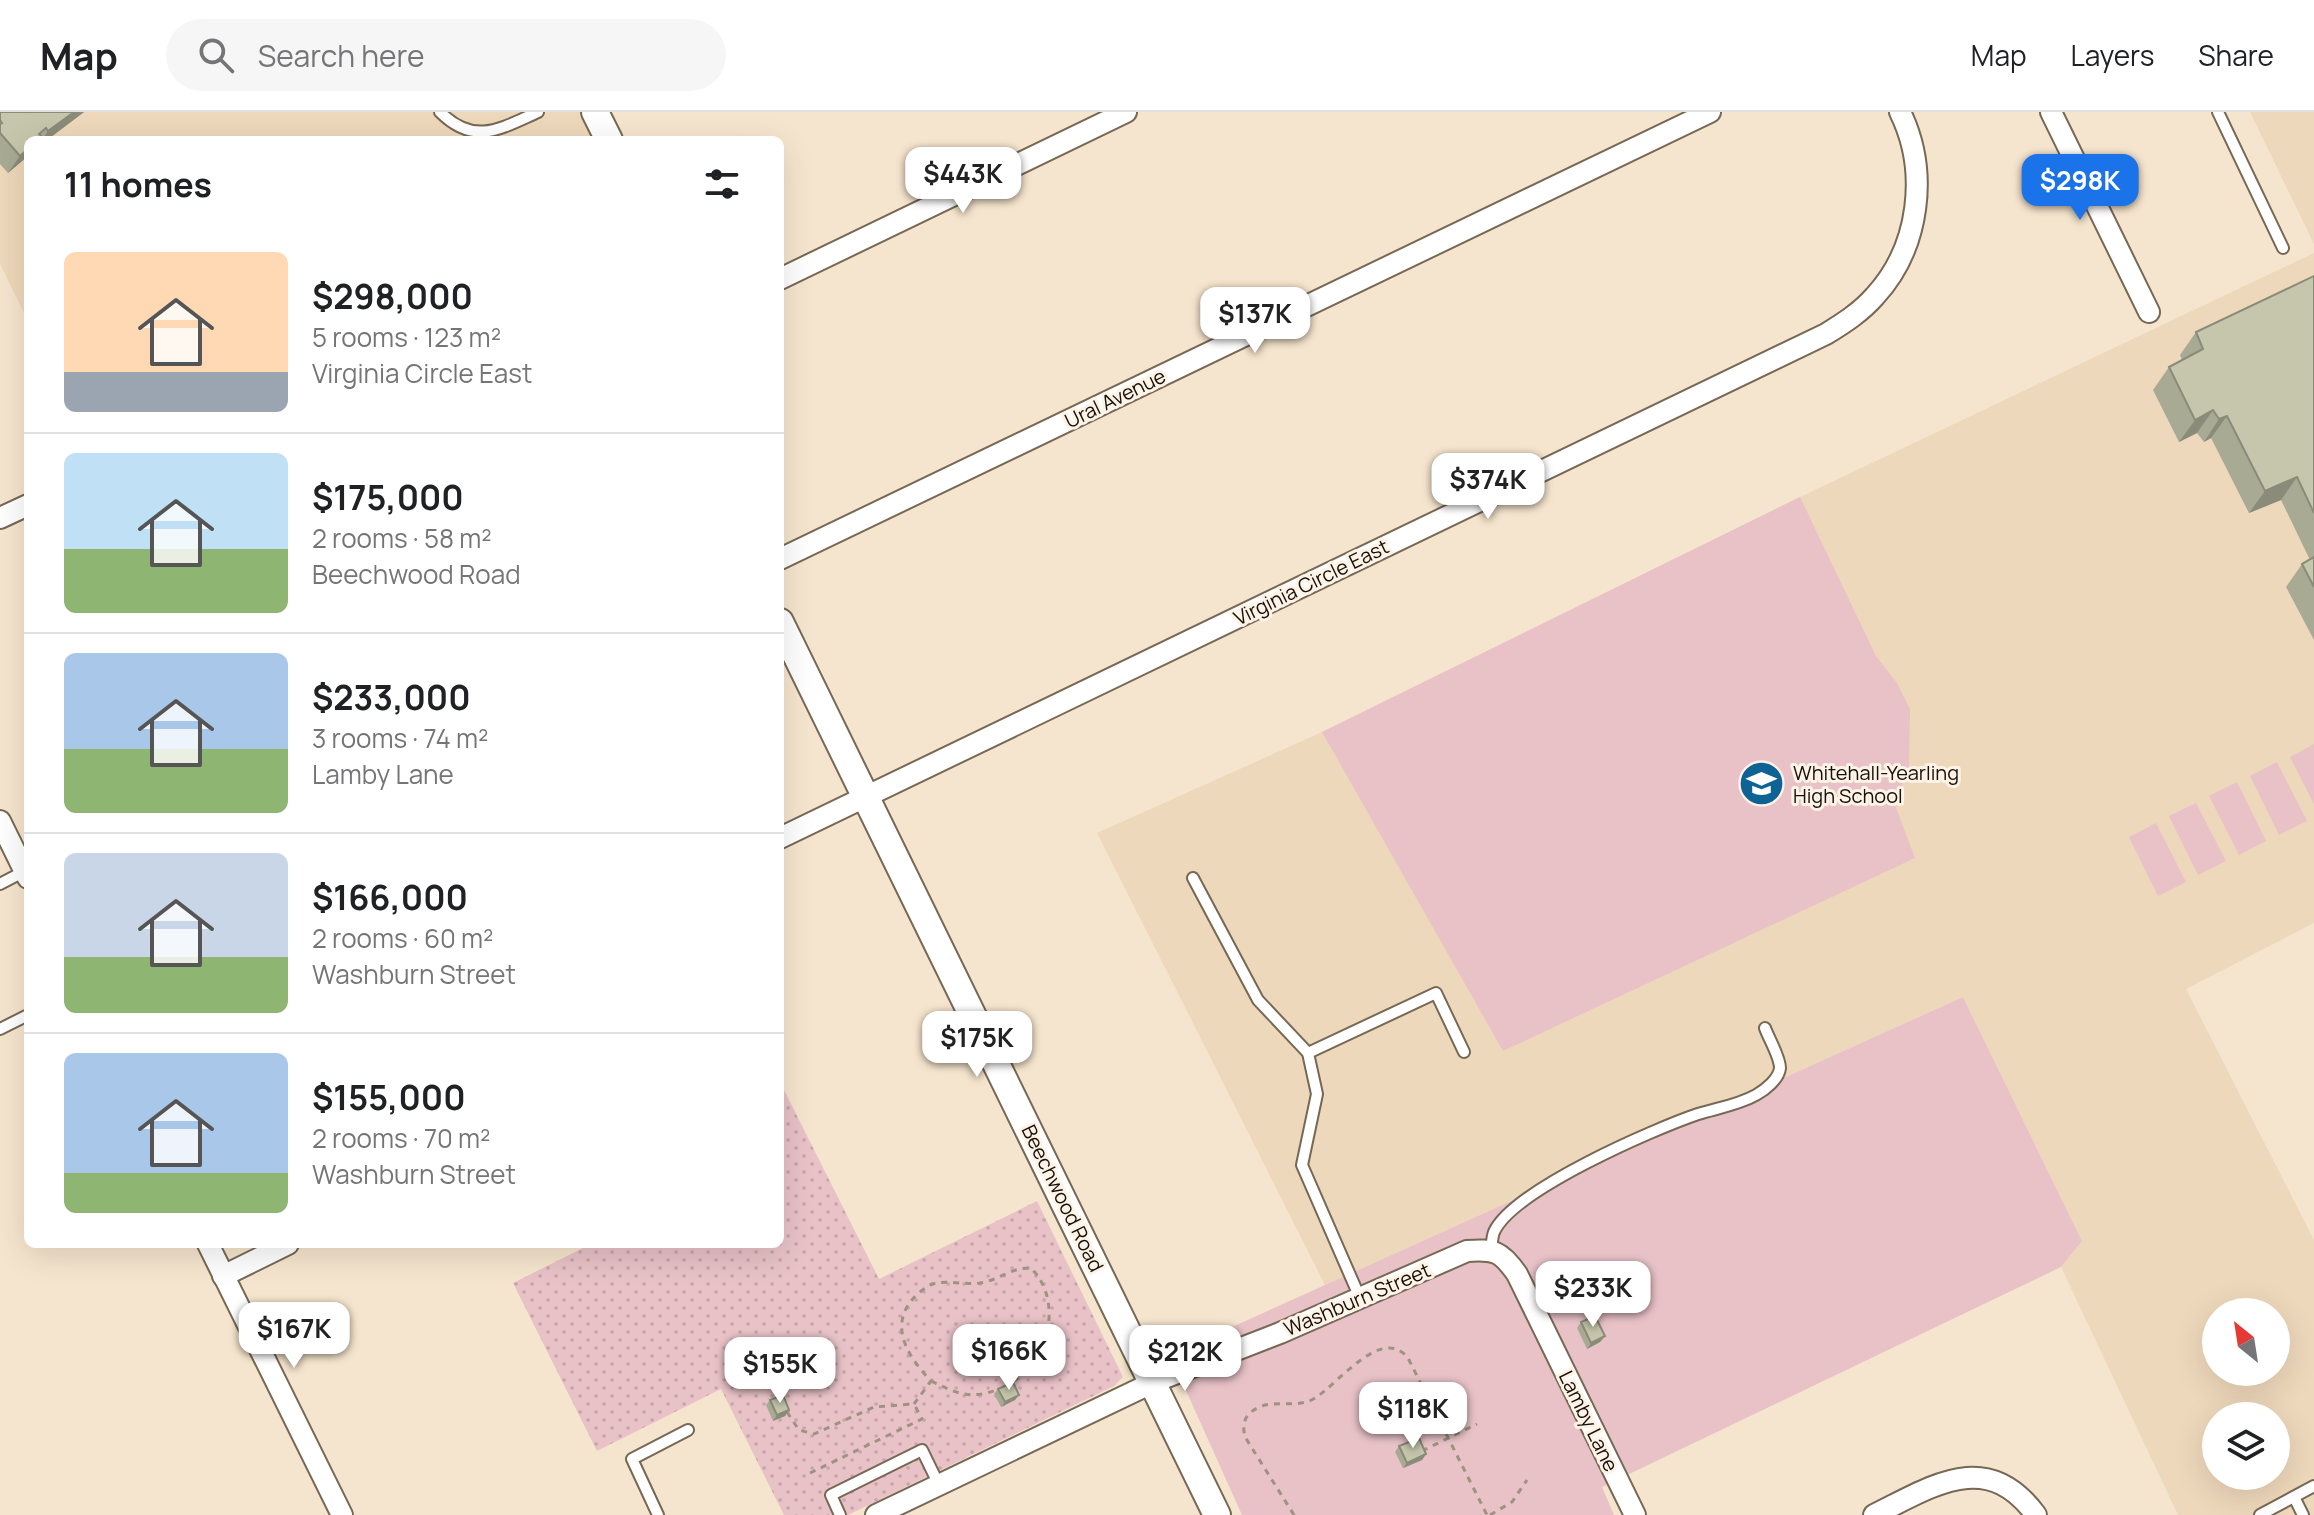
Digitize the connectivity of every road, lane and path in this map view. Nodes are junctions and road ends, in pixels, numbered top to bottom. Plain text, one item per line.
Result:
1 (440, 112) edge
2 (538, 112) edge
3 (595, 112) edge
4 (1126, 112) edge
5 (1710, 112) edge
6 (1900, 112) edge
7 (2051, 112) edge
8 (2218, 112) edge
9 (607, 136) edge
10 (2283, 248) dead end
11 (784, 277) edge
12 (2149, 312) dead end
13 (24, 507) edge
14 (0, 518) edge
15 (784, 557) edge
16 (784, 630) edge
17 (866, 799) junction
18 (0, 821) edge
19 (784, 836) edge
20 (24, 871) edge
21 (24, 876) edge
22 (1193, 878) dead end
23 (0, 884) edge
24 (24, 1017) edge
25 (1765, 1028) dead end
26 (0, 1029) edge
27 (1464, 1052) dead end
28 (1308, 1053) junction
29 (210, 1248) edge
30 (280, 1248) edge
31 (1491, 1250) junction
32 (223, 1276) junction
33 (1360, 1298) junction
34 (931, 1381) junction
35 (1154, 1382) junction
36 (1010, 1384) edge
37 (1001, 1389) edge
38 (914, 1404) junction
39 (785, 1409) edge
40 (1477, 1424) dead end
41 (1413, 1426) dead end
42 (688, 1430) dead end
43 (1448, 1439) junction
44 (810, 1473) dead end
45 (1527, 1480) dead end
46 (939, 1485) junction
47 (2314, 1486) edge
48 (2294, 1497) junction
49 (342, 1515) edge
50 (658, 1515) edge
51 (840, 1515) edge
52 (876, 1515) edge
53 (1217, 1515) edge
54 (1294, 1515) edge
55 (1488, 1515) edge
56 (1635, 1515) edge
57 (1874, 1515) edge
58 (2036, 1515) edge
59 (2260, 1515) edge
60 (2303, 1515) edge

1 - 2 lane
3 - 9 street
4 - 11 street
5 - 15 street, Ural Avenue
6 - 17 street, Virginia Circle East
7 - 12 street
8 - 10 lane
13 - 14 street
16 - 17 street, Beechwood Road
17 - 19 street, Virginia Circle East
17 - 35 street, Beechwood Road
18 - 20 street
21 - 23 lane
22 - 28 lane
24 - 26 lane
25 - 31 lane
27 - 28 lane
28 - 33 lane
29 - 32 street
30 - 32 street
31 - 33 street, Washburn Street
31 - 56 street, Lamby Lane
32 - 49 street
33 - 35 street, Washburn Street
34 - 36 path
34 - 37 path
34 - 38 path
35 - 46 street, Washburn Street
35 - 53 street, Beechwood Road
38 - 39 path
38 - 44 path
40 - 43 path
41 - 43 path
42 - 50 lane
43 - 54 path
43 - 55 path
45 - 55 path
46 - 51 lane
46 - 52 street, Washburn Street
47 - 48 lane
48 - 59 lane
48 - 60 lane
57 - 58 street

